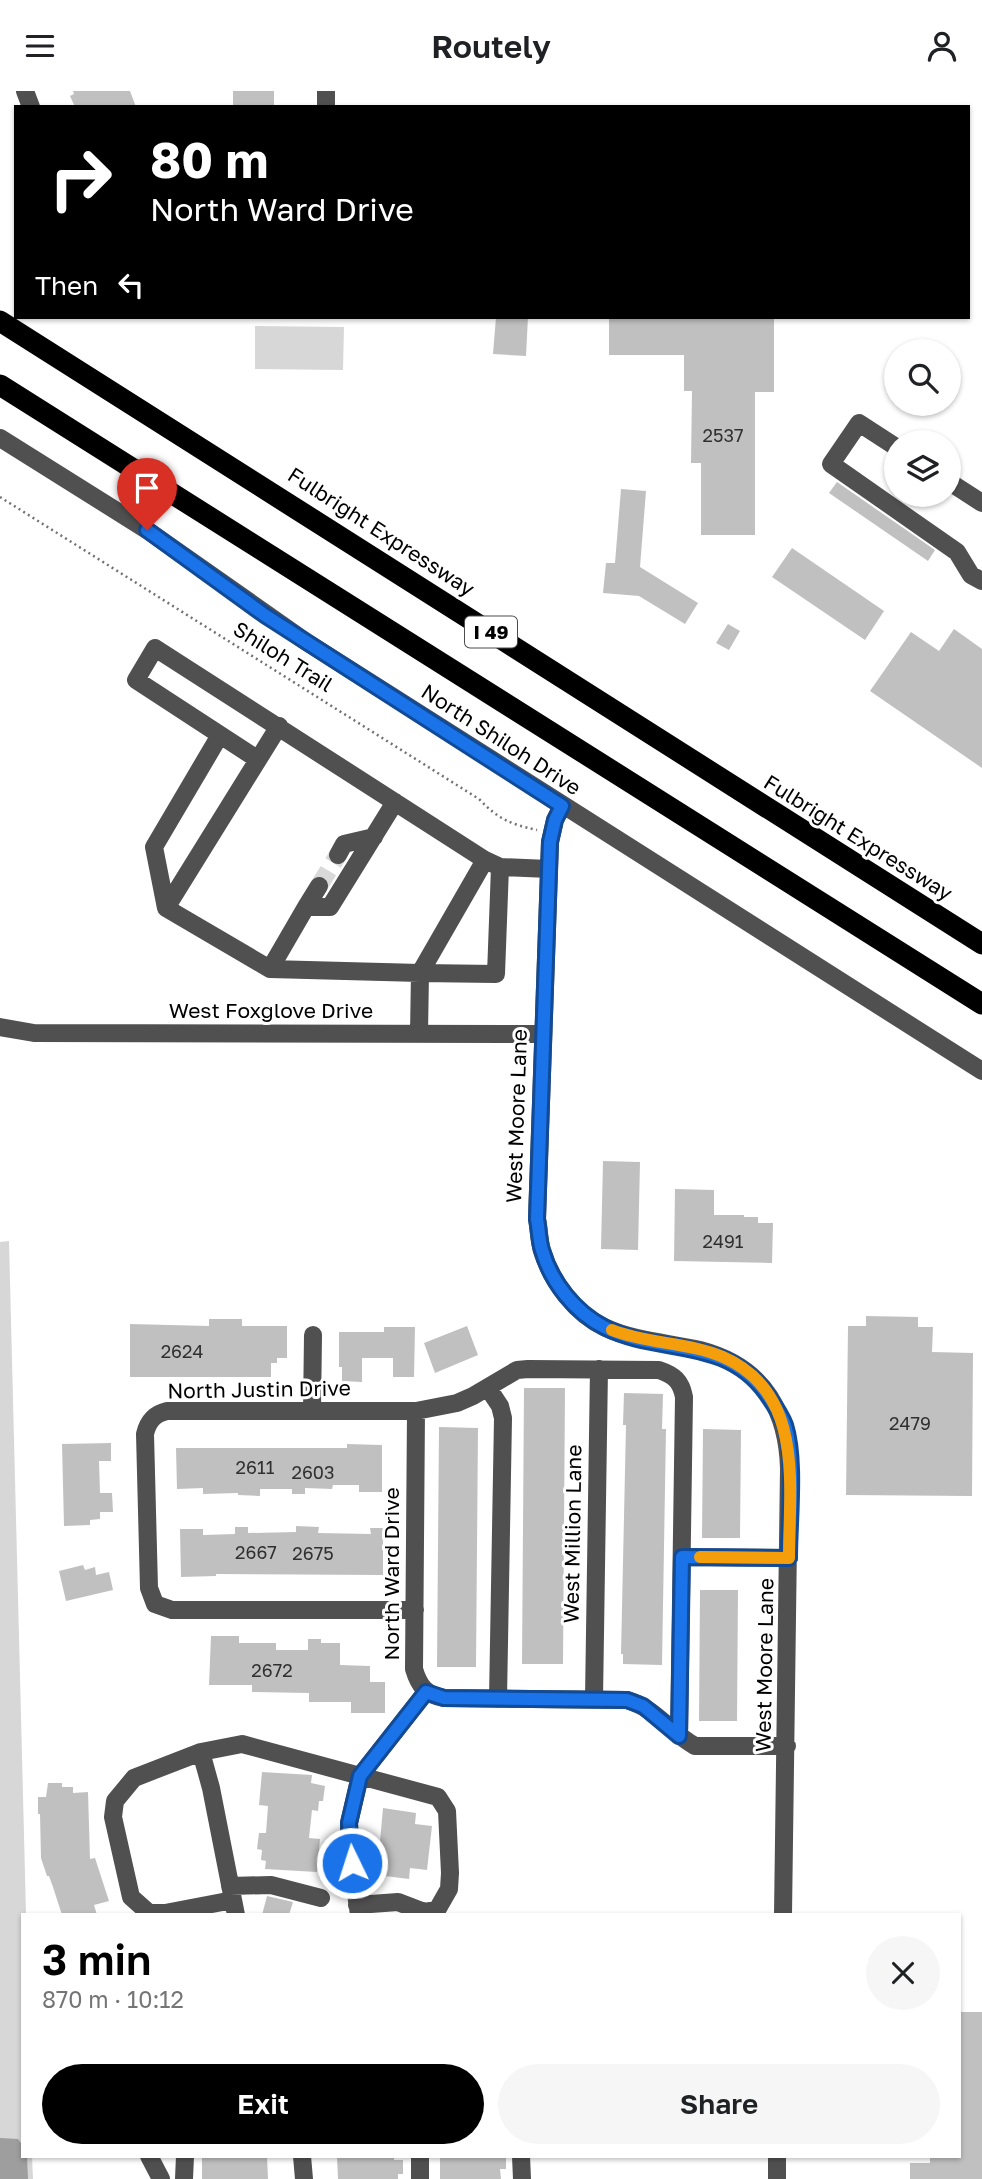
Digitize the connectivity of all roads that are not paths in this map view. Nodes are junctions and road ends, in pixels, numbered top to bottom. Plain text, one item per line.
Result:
1 (0, 321) edge
2 (0, 385) edge
3 (0, 438) edge
4 (884, 439) edge
5 (961, 489) edge
6 (884, 501) edge
7 (982, 503) edge
8 (893, 507) edge
9 (982, 582) edge
10 (279, 726) junction
11 (220, 735) junction
12 (257, 759) junction
13 (395, 802) junction
14 (562, 806) junction
15 (374, 837) junction
16 (338, 855) tunnel mouth
17 (493, 863) junction
18 (548, 869) junction
19 (319, 885) tunnel mouth
20 (306, 907) junction
21 (166, 908) junction
22 (982, 944) edge
23 (270, 969) junction
24 (420, 973) junction
25 (982, 1004) edge
26 (0, 1027) edge
27 (419, 1034) junction
28 (542, 1034) junction
29 (982, 1071) edge
30 (313, 1335) dead end
31 (599, 1370) junction
32 (488, 1388) junction
33 (312, 1411) junction
34 (416, 1411) junction
35 (682, 1557) junction
36 (789, 1558) junction
37 (415, 1610) junction
38 (426, 1692) junction
39 (498, 1699) junction
40 (594, 1699) junction
41 (679, 1736) junction
42 (787, 1746) junction
43 (201, 1752) junction
44 (360, 1776) junction
45 (321, 1898) dead end
46 (233, 1900) edge
47 (358, 1910) edge
48 (783, 1913) edge
49 (150, 2158) edge
50 (185, 2158) edge
51 (420, 2158) edge
52 (521, 2158) edge
53 (777, 2158) edge
54 (161, 2179) edge
55 (184, 2179) edge
56 (420, 2179) edge
57 (522, 2179) edge
58 (777, 2179) edge

1 - 22 highway, Fulbright Expressway / I 49
2 - 25 highway, I 49
3 - 14 street, North Shiloh Drive
4 - 6 street
5 - 7 street
8 - 9 street
10 - 11 street
10 - 12 street
10 - 13 street
11 - 12 street
11 - 21 street
12 - 21 street
13 - 15 street
13 - 17 street
14 - 18 street, West Moore Lane
14 - 29 street, North Shiloh Drive
15 - 16 street
15 - 20 street
17 - 18 street
17 - 24 street
17 - 24 street
18 - 28 street, West Moore Lane
19 - 20 street
20 - 23 street
21 - 23 street
23 - 24 street
24 - 27 street
26 - 27 street, West Foxglove Drive
27 - 28 street, West Foxglove Drive
28 - 36 street, West Moore Lane
30 - 33 street
31 - 32 street, North Justin Drive
31 - 35 street, North Justin Drive
31 - 40 street, West Million Lane
32 - 34 street, North Justin Drive
32 - 39 street
33 - 34 street, North Justin Drive
33 - 37 street, North Justin Drive
34 - 37 street, North Ward Drive
35 - 36 street
35 - 41 street
36 - 42 street, West Moore Lane
37 - 38 street, North Ward Drive
38 - 39 street
38 - 44 street
39 - 40 street
40 - 41 street
41 - 42 street
42 - 48 street, West Moore Lane
43 - 44 street
43 - 46 street
43 - 46 street
44 - 47 street
44 - 47 street
45 - 46 street
49 - 54 street
50 - 55 street
51 - 56 street
52 - 57 street
53 - 58 street

